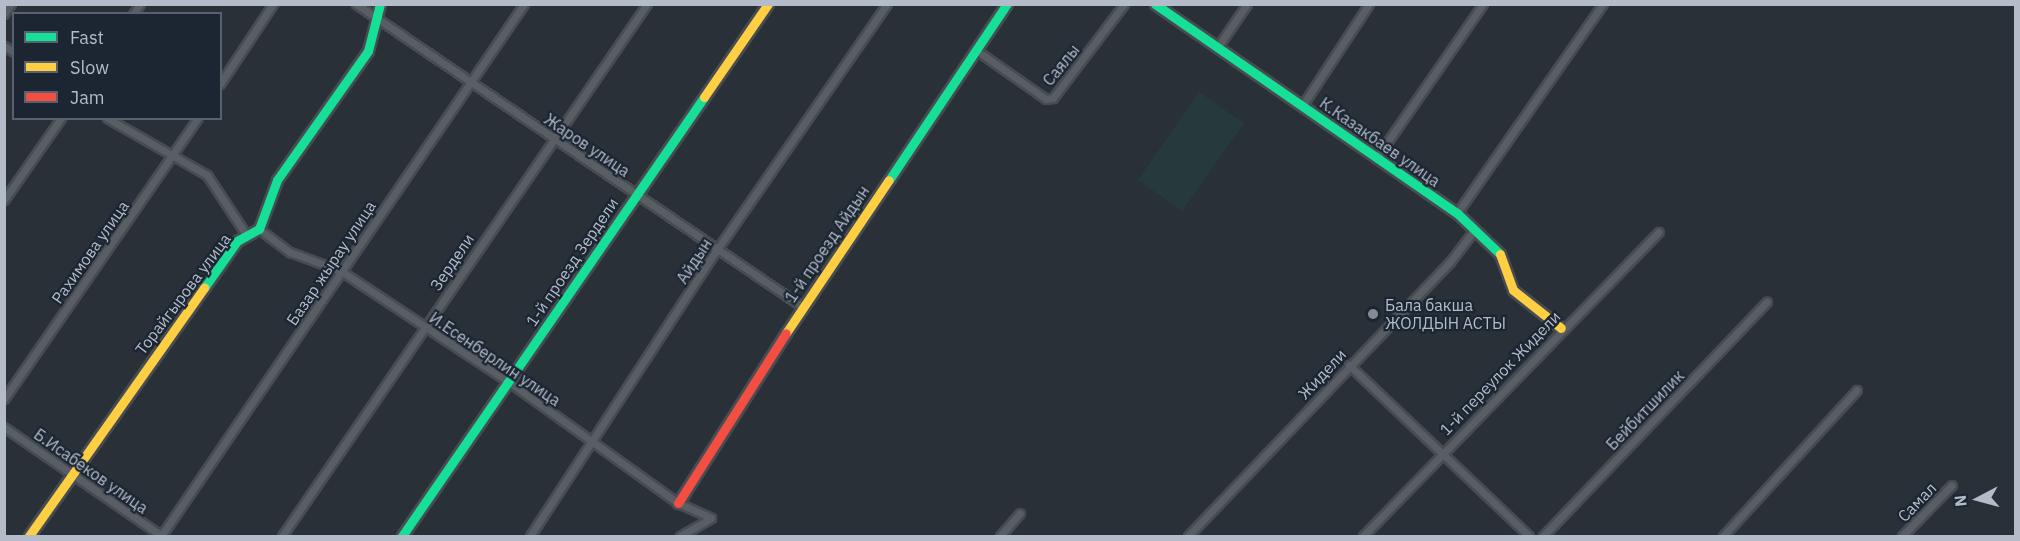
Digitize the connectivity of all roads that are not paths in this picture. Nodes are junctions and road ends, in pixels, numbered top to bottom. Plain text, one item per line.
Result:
1 (11, 4) edge
2 (273, 4) edge
3 (356, 4) edge
4 (380, 4) edge
5 (524, 4) edge
6 (647, 4) edge
7 (768, 4) edge
8 (887, 4) edge
9 (1007, 4) edge
10 (1124, 4) edge
11 (1155, 4) edge
12 (1247, 4) edge
13 (1369, 4) edge
14 (1483, 4) edge
15 (1603, 4) edge
16 (4, 14) edge
17 (378, 22) junction
18 (1217, 48) junction
19 (976, 50) junction
20 (222, 81) edge
21 (472, 82) junction
22 (1302, 106) junction
23 (60, 120) edge
24 (110, 120) edge
25 (197, 120) edge
26 (553, 139) junction
27 (1377, 157) junction
28 (171, 159) junction
29 (636, 195) junction
30 (4, 200) edge
31 (1456, 213) junction
32 (259, 229) junction
33 (1475, 229) junction
34 (1659, 232) dead end
35 (247, 236) junction
36 (716, 251) junction
37 (341, 271) junction
38 (1767, 302) dead end
39 (803, 307) junction
40 (424, 328) junction
41 (1561, 328) junction
42 (1349, 365) junction
43 (509, 382) junction
44 (1857, 390) dead end
45 (4, 399) edge
46 (4, 427) edge
47 (593, 442) junction
48 (1442, 453) junction
49 (71, 475) junction
50 (1952, 485) dead end
51 (678, 503) junction
52 (1020, 513) dead end
53 (162, 536) edge
54 (29, 537) edge
55 (282, 537) edge
56 (402, 537) edge
57 (530, 537) edge
58 (680, 537) edge
59 (1000, 537) edge
60 (1188, 537) edge
61 (1364, 537) edge
62 (1529, 537) edge
63 (1543, 537) edge
64 (1723, 537) edge
65 (1902, 537) edge

1 - 16 street
2 - 20 street
3 - 17 street, Жаров улица
4 - 17 street
5 - 21 street, Базар жырау улица
6 - 26 street, Зердели
7 - 29 street, 1-й проезд Зердели
8 - 36 street, Айдын
9 - 19 street, 1-й проезд Айдын
10 - 19 street, Саялы
11 - 18 street, К.Казакбаев улица
12 - 18 street
13 - 22 street
14 - 27 street
15 - 31 street
17 - 21 street, Жаров улица
17 - 32 street
18 - 22 street, К.Казакбаев улица
19 - 39 street, 1-й проезд Айдын
21 - 26 street, Жаров улица
21 - 37 street, Базар жырау улица
22 - 27 street, К.Казакбаев улица
23 - 30 street
24 - 28 street
25 - 28 street, Рахимова улица
26 - 29 street, Жаров улица
26 - 40 street, Зердели
27 - 31 street, К.Казакбаев улица
28 - 35 street
28 - 45 street, Рахимова улица
29 - 36 street, Жаров улица
29 - 43 street, 1-й проезд Зердели
31 - 33 street, К.Казакбаев улица
32 - 35 street, Торайгырова улица
32 - 37 street, И.Есенберлин улица
33 - 41 street, К.Казакбаев улица
33 - 42 street, Жидели
34 - 41 street, 1-й переулок Жидели
35 - 49 street, Торайгырова улица
36 - 39 street, Жаров улица
36 - 47 street, Айдын
37 - 40 street, И.Есенберлин улица
37 - 53 street, Базар жырау улица
38 - 63 street, Бейбитшилик
39 - 51 street, 1-й проезд Айдын
40 - 43 street, И.Есенберлин улица
40 - 55 street, Зердели
41 - 48 street, 1-й переулок Жидели
42 - 48 street
42 - 60 street, Жидели
43 - 47 street, И.Есенберлин улица
43 - 56 street, 1-й проезд Зердели
44 - 64 street
46 - 49 street, Б.Исабеков улица
47 - 51 street, И.Есенберлин улица
47 - 57 street, Айдын
48 - 61 street, 1-й переулок Жидели
48 - 62 street
49 - 53 street, Б.Исабеков улица
49 - 54 street, Торайгырова улица
50 - 65 street, Самал
51 - 58 street, И.Есенберлин улица
52 - 59 street

